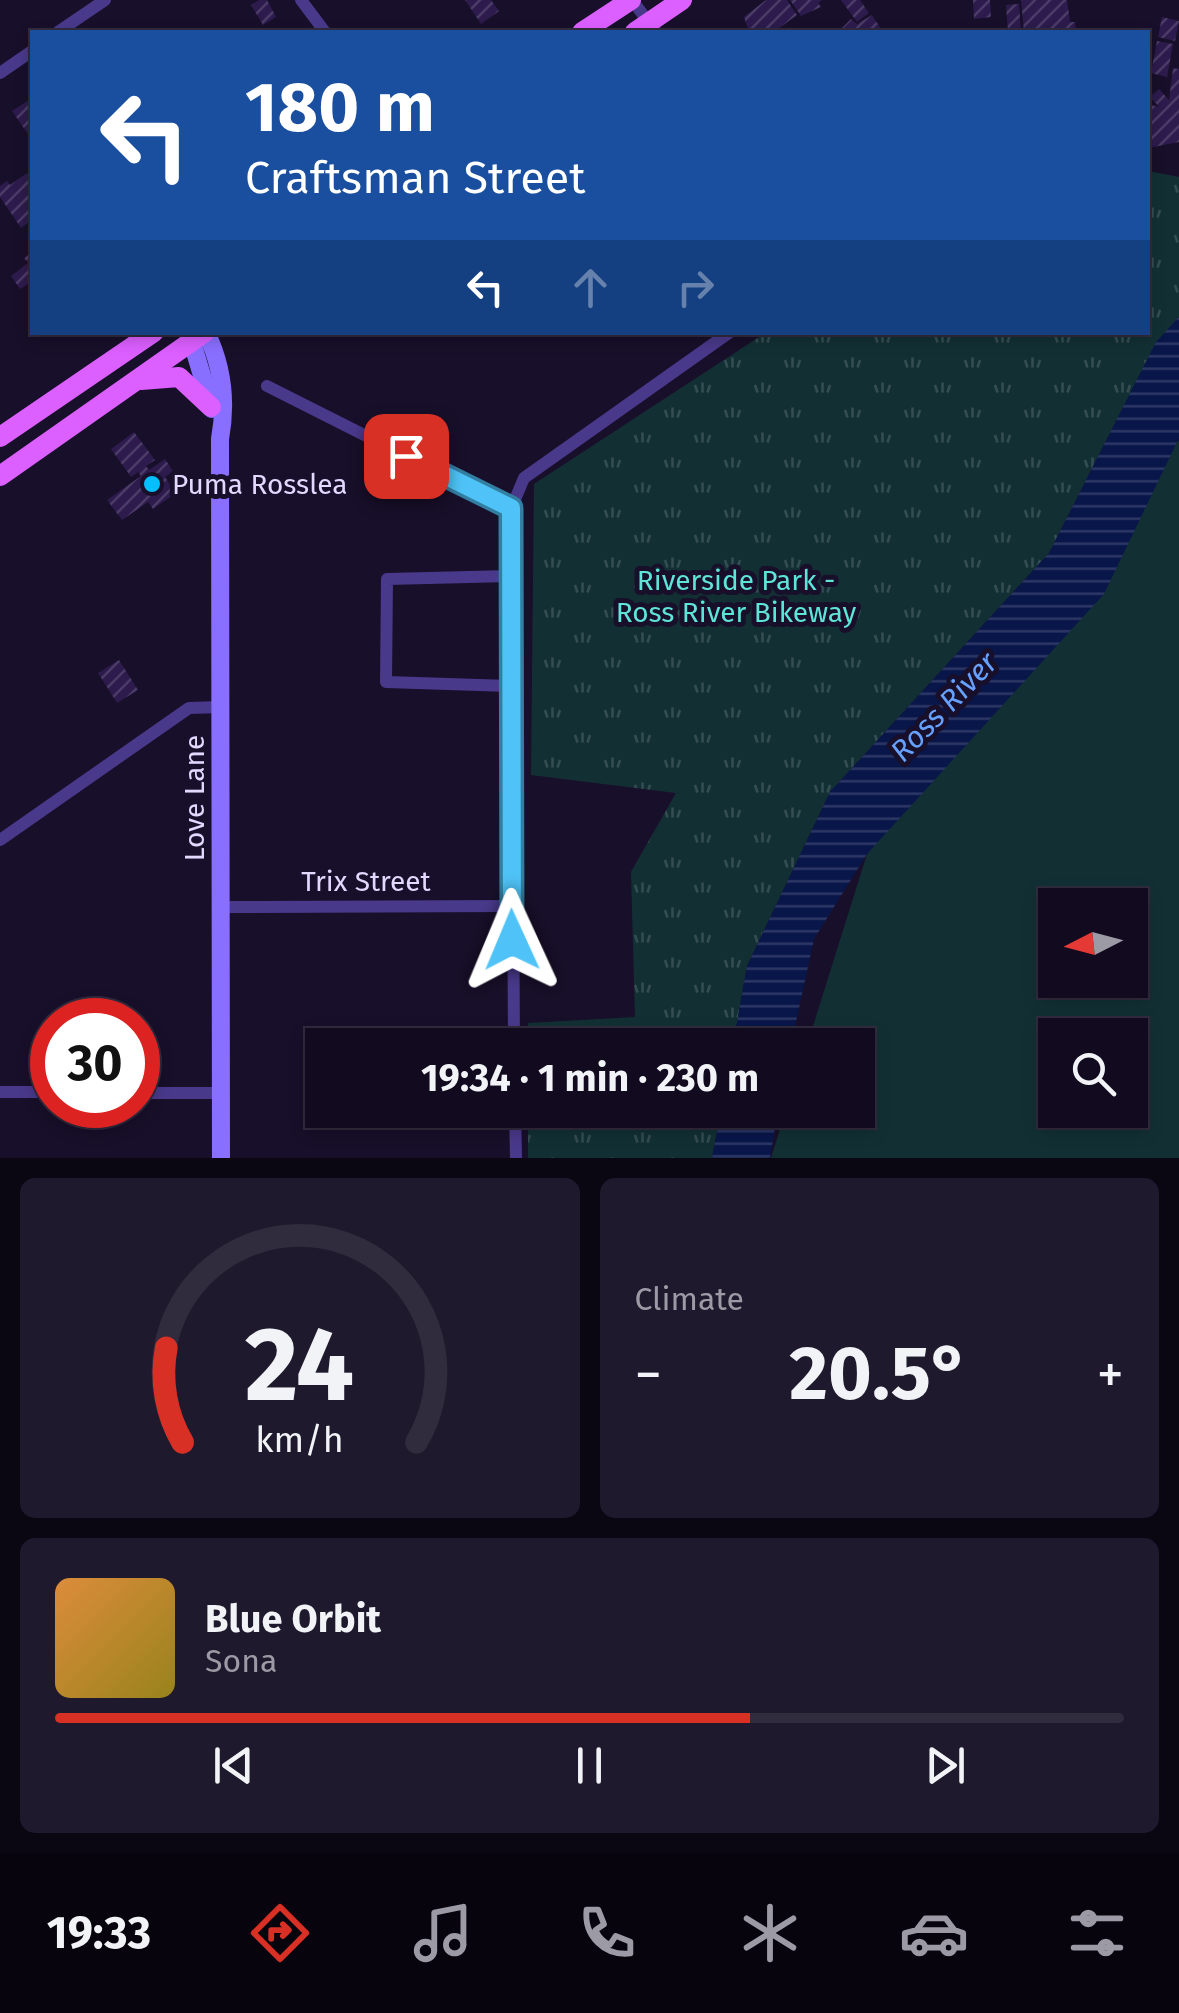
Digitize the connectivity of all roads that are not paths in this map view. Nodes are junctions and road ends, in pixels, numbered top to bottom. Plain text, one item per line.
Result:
1 (105, 0) edge
2 (301, 0) edge
3 (631, 0) edge
4 (682, 0) edge
5 (646, 29) edge
6 (61, 30) edge
7 (324, 30) edge
8 (585, 30) edge
9 (30, 51) edge
10 (0, 73) edge
11 (150, 335) edge
12 (198, 335) edge
13 (726, 335) edge
14 (136, 381) junction
15 (267, 386) dead end
16 (212, 407) junction
17 (0, 438) edge
18 (220, 438) junction
19 (0, 476) edge
20 (511, 508) junction
21 (511, 576) junction
22 (511, 686) junction
23 (220, 707) junction
24 (0, 840) edge
25 (510, 906) junction
26 (222, 907) junction
27 (514, 1028) edge
28 (0, 1092) edge
29 (30, 1092) edge
30 (160, 1093) edge
31 (221, 1093) junction
32 (515, 1128) edge
33 (220, 1158) edge
34 (516, 1158) edge

1 - 6 street
2 - 7 street
3 - 5 street
3 - 8 main road
4 - 5 main road
9 - 10 street
11 - 17 main road
12 - 14 main road
12 - 16 street, Love Lane
12 - 18 street, Love Lane
13 - 20 street
14 - 16 main road
14 - 19 main road
15 - 20 street
16 - 18 street, Love Lane
18 - 23 street, Love Lane
20 - 21 street
21 - 22 street
21 - 22 street
22 - 25 street
23 - 24 street
23 - 26 street, Love Lane
25 - 26 street, Trix Street
25 - 27 street
26 - 31 street, Love Lane
28 - 29 street
30 - 31 street
31 - 33 street, Love Lane
32 - 34 street

